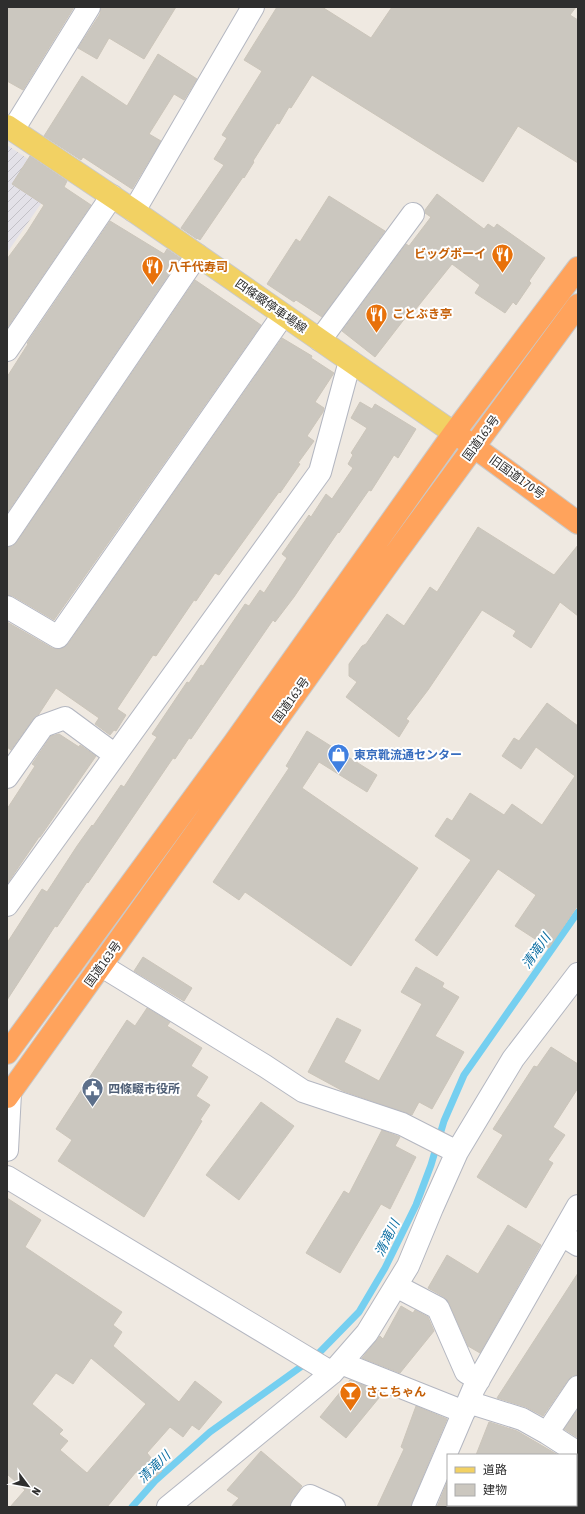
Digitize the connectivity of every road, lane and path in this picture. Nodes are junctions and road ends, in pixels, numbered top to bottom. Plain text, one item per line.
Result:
1 (89, 7) edge
2 (253, 7) edge
3 (10, 128) edge
4 (112, 196) junction
5 (134, 211) junction
6 (413, 214) dead end
7 (197, 255) junction
8 (578, 268) edge
9 (578, 305) edge
10 (283, 315) junction
11 (320, 340) junction
12 (7, 350) edge
13 (350, 361) junction
14 (454, 433) junction
15 (475, 446) junction
16 (578, 523) edge
17 (7, 535) edge
18 (7, 607) edge
19 (115, 755) junction
20 (7, 778) edge
21 (7, 905) edge
22 (102, 966) junction
23 (578, 974) edge
24 (7, 1053) edge
25 (8, 1094) edge
26 (7, 1150) edge
27 (454, 1151) junction
28 (7, 1177) edge
29 (578, 1206) edge
30 (570, 1240) edge
31 (396, 1286) junction
32 (331, 1368) junction
33 (479, 1380) junction
34 (578, 1387) edge
35 (466, 1407) junction
36 (547, 1432) junction
37 (578, 1453) edge
38 (168, 1507) edge
39 (302, 1507) edge
40 (334, 1507) edge
41 (423, 1507) edge

1 - 3 street
2 - 5 street
3 - 4 main road, 四條畷停車場線
4 - 5 main road, 四條畷停車場線
4 - 12 street
5 - 7 main road, 四條畷停車場線
6 - 11 street
7 - 10 main road, 四條畷停車場線
7 - 17 street
8 - 14 highway, 国道163号
9 - 15 highway, 国道163号
10 - 11 main road, 四條畷停車場線
10 - 18 street
11 - 13 main road, 四條畷停車場線
13 - 14 main road, 四條畷停車場線
13 - 19 street
14 - 15 highway, 旧国道170号
14 - 24 highway, 国道163号
15 - 16 highway, 旧国道170号
15 - 22 highway, 国道163号
19 - 20 street
19 - 21 street
22 - 25 highway, 国道163号
22 - 27 street
23 - 27 street
25 - 26 street
27 - 31 street
28 - 32 street
29 - 30 street
30 - 33 street
31 - 32 street
31 - 33 street
32 - 35 street
32 - 38 street
33 - 35 street
34 - 36 street
35 - 36 street
35 - 41 street
36 - 37 street
39 - 40 street

